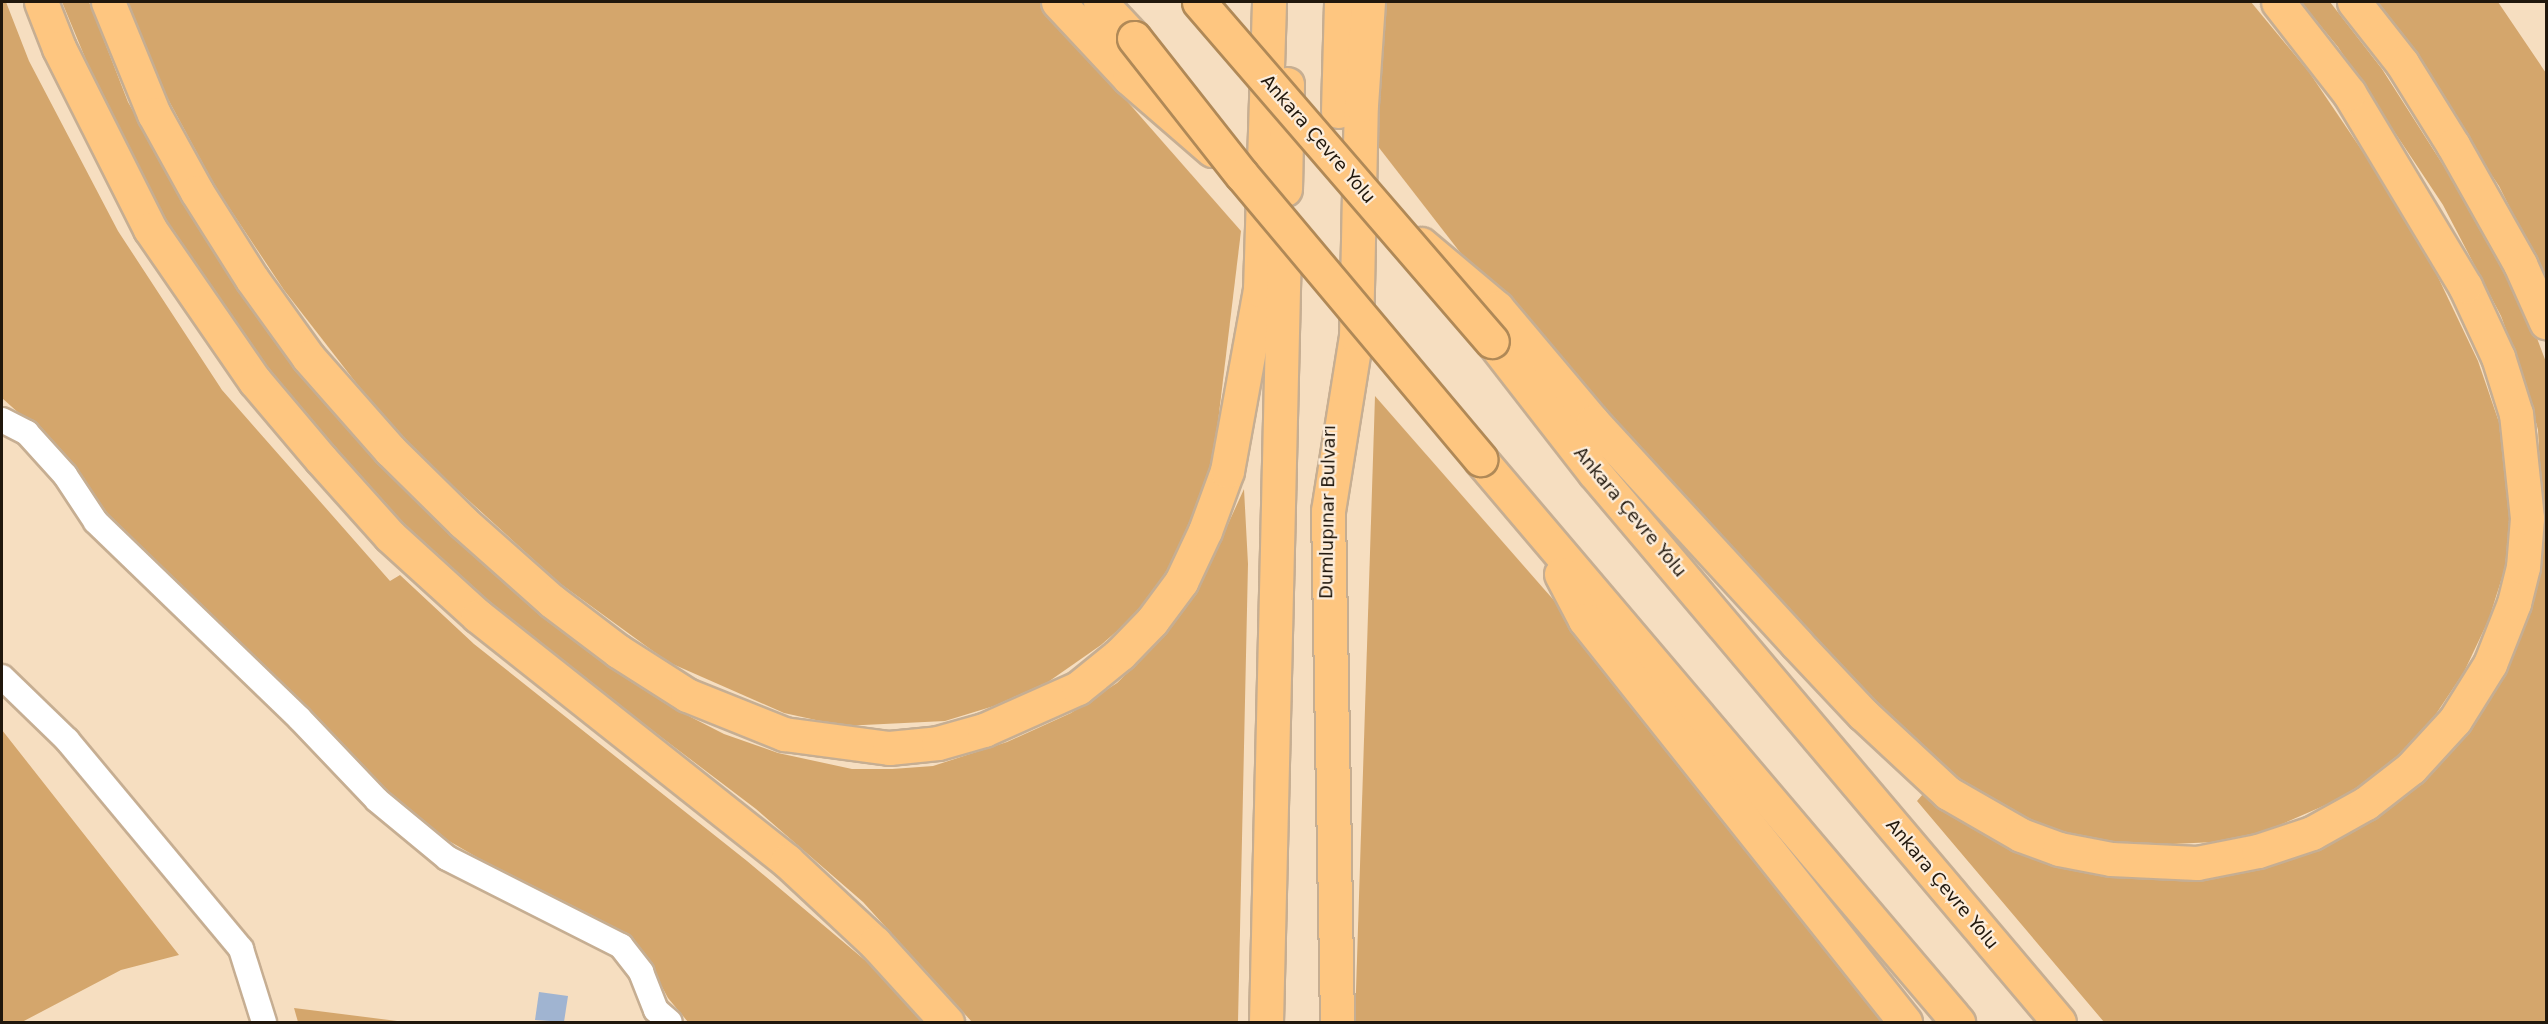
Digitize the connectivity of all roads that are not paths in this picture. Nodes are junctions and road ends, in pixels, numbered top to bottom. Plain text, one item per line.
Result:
1 (41, 2) edge
2 (108, 2) edge
3 (1058, 2) edge
4 (1100, 2) edge
5 (1199, 2) edge
6 (1269, 2) edge
7 (1289, 2) edge
8 (1341, 2) edge
9 (1368, 2) edge
10 (2278, 2) edge
11 (2354, 2) edge
12 (1242, 175) junction
13 (1372, 201) junction
14 (2547, 322) edge
15 (2, 420) edge
16 (1328, 511) junction
17 (1529, 514) junction
18 (2, 677) edge
19 (264, 1023) edge
20 (670, 1023) edge
21 (947, 1023) edge
22 (1266, 1023) edge
23 (1317, 1023) edge
24 (1336, 1023) edge
25 (1905, 1023) edge
26 (1958, 1023) edge
27 (2059, 1023) edge

1 - 21 highway
2 - 6 highway
3 - 12 highway, bridge
4 - 12 highway, bridge
5 - 13 highway, Ankara Çevre Yolu, bridge
7 - 22 highway
8 - 16 highway, Dumlupınar Bulvarı
9 - 16 highway
10 - 13 highway, bridge
11 - 14 highway
12 - 17 highway, bridge
13 - 27 highway, Ankara Çevre Yolu, bridge
15 - 20 street
16 - 23 highway, Dumlupınar Bulvarı
16 - 24 highway
17 - 25 highway
17 - 26 highway
18 - 19 street

